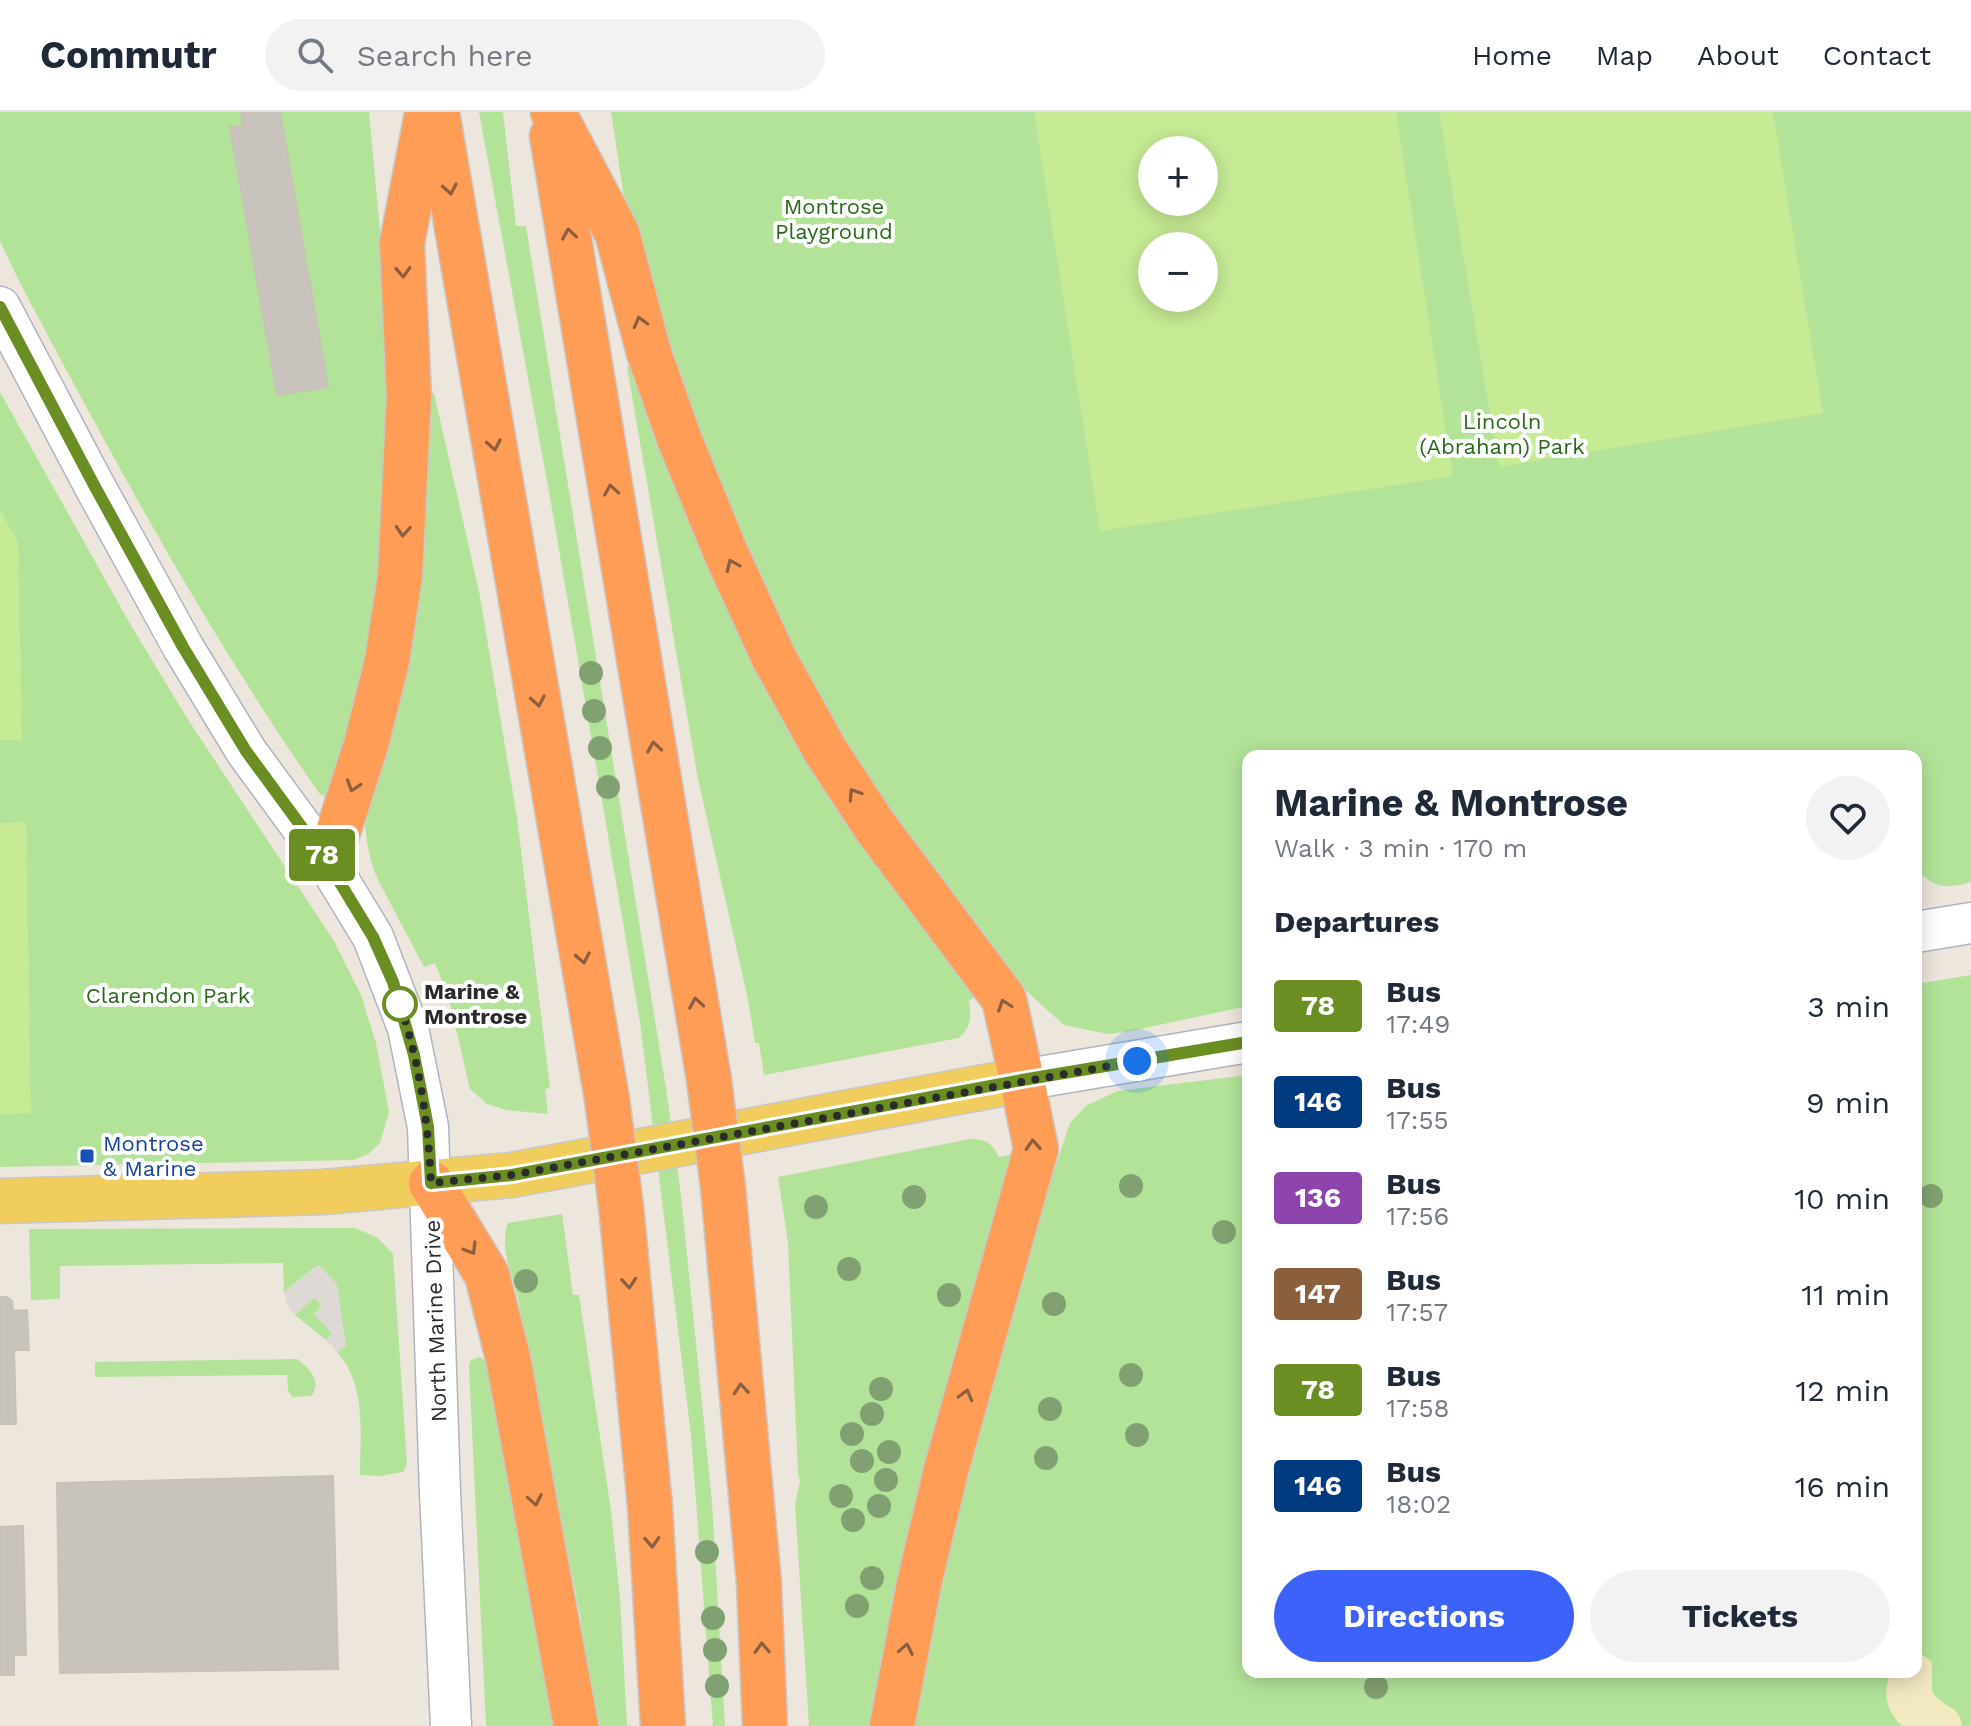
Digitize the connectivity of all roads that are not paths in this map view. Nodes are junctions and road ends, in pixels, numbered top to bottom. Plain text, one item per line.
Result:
1 (428, 112) edge
2 (437, 112) edge
3 (551, 112) edge
4 (0, 307) edge
5 (328, 863) junction
6 (1971, 923) edge
7 (1922, 931) edge
8 (1242, 1043) edge
9 (1022, 1080) junction
10 (431, 1183) junction
11 (0, 1201) edge
12 (451, 1726) edge
13 (576, 1726) edge
14 (663, 1726) edge
15 (765, 1726) edge
16 (892, 1726) edge

1 -> 5 highway
2 -> 14 highway, bridge
9 -> 3 highway
15 -> 3 highway, bridge
4 - 5 street, North Marine Drive
5 - 10 street, North Marine Drive
6 - 7 street
8 - 9 street
9 - 10 main road
16 -> 9 highway
10 - 11 main road
10 - 12 street, North Marine Drive
10 -> 13 highway

